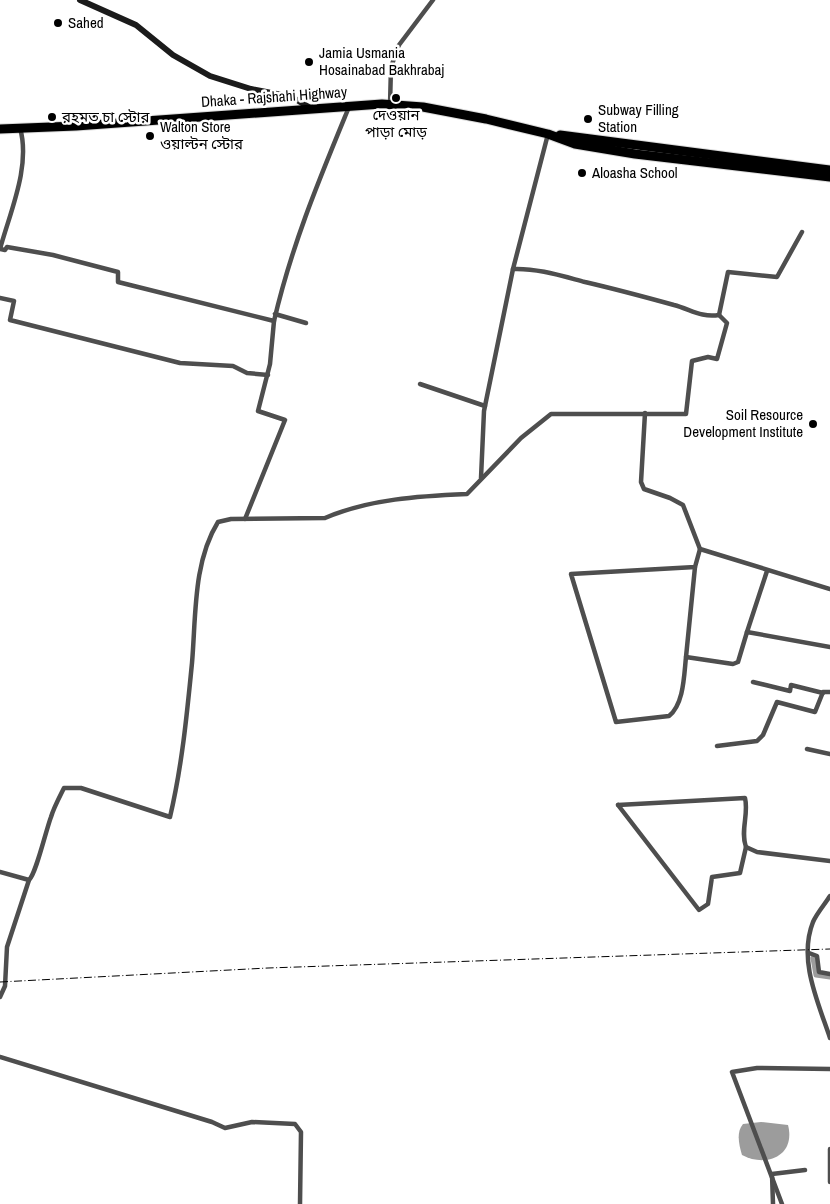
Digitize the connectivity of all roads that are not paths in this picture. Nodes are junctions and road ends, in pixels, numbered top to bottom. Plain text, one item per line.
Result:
1 (80, 0) edge
2 (433, 0) edge
3 (390, 105) junction
4 (349, 106) junction
5 (312, 108) junction
6 (20, 128) junction
7 (0, 129) edge
8 (548, 134) junction
9 (830, 170) edge
10 (830, 177) edge
11 (802, 232) dead end
12 (513, 269) junction
13 (0, 298) edge
14 (275, 314) junction
15 (719, 315) junction
16 (274, 321) junction
17 (306, 324) dead end
18 (268, 374) junction
19 (420, 384) dead end
20 (485, 406) junction
21 (645, 412) junction
22 (481, 479) junction
23 (246, 519) junction
24 (700, 549) junction
25 (695, 567) junction
26 (767, 571) junction
27 (830, 589) edge
28 (747, 632) junction
29 (830, 647) edge
30 (686, 657) junction
31 (753, 682) dead end
32 (830, 692) edge
33 (823, 693) junction
34 (717, 746) dead end
35 (807, 749) dead end
36 (830, 754) edge
37 (746, 847) junction
38 (830, 861) edge
39 (0, 872) edge
40 (29, 880) junction
41 (830, 896) edge
42 (809, 954) junction
43 (830, 974) edge
44 (0, 997) edge
45 (830, 1038) edge
46 (0, 1057) edge
47 (830, 1069) edge
48 (830, 1148) edge
49 (805, 1170) dead end
50 (830, 1182) edge
51 (300, 1204) edge
52 (773, 1204) edge
53 (782, 1204) edge

1 - 5 street
2 - 3 street
3 - 4 highway, Dhaka - Rajshahi Highway
3 - 8 highway, Dhaka - Rajshahi Highway
4 - 5 highway, Dhaka - Rajshahi Highway
4 - 14 street
5 - 6 highway, Dhaka - Rajshahi Highway
6 - 7 highway, Dhaka - Rajshahi Highway
6 - 16 street
8 - 9 highway, Dhaka - Rajshahi Highway
8 - 10 highway, Dhaka - Rajshahi Highway
8 - 12 street
11 - 15 street
12 - 15 street
12 - 20 street
13 - 18 street
14 - 16 street
14 - 17 street
15 - 21 street
16 - 18 street
18 - 23 street
19 - 20 street
20 - 22 street
21 - 22 street
21 - 24 street
22 - 23 street
23 - 40 street
24 - 25 street
24 - 26 street
25 - 30 street
25 - 30 street
26 - 27 street
26 - 28 street
28 - 29 street
28 - 30 street
31 - 33 street
32 - 33 street
33 - 34 street
35 - 36 street
37 - 37 street
37 - 38 street
39 - 40 street
40 - 44 street
41 - 42 street
42 - 43 street
42 - 45 street
46 - 51 street
47 - 53 street
48 - 50 street
49 - 52 street

